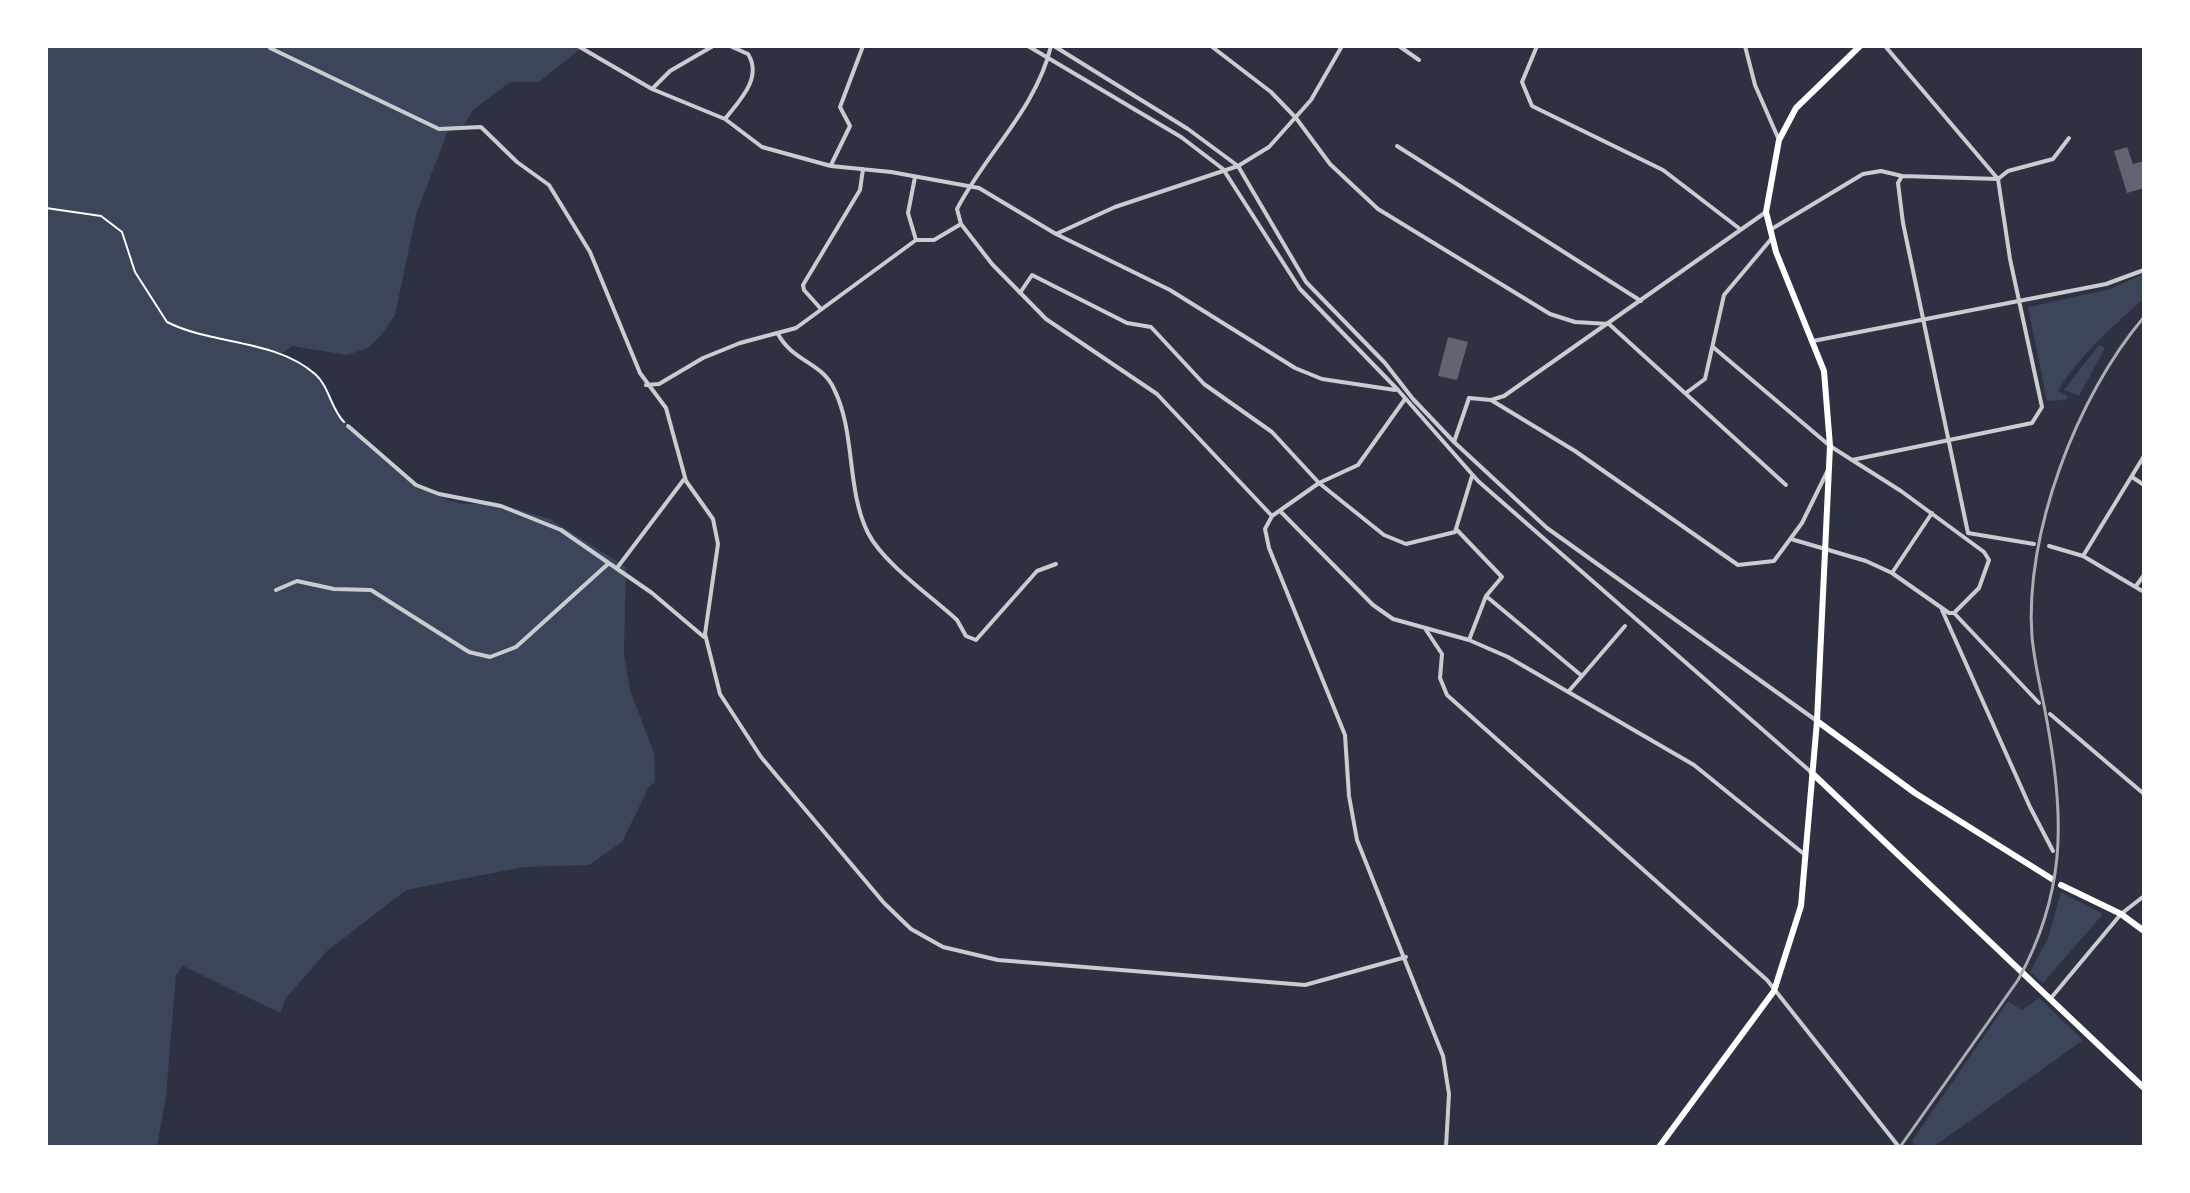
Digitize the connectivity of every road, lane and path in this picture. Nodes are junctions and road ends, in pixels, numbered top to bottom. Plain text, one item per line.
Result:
1 (578, 46) edge
2 (713, 46) edge
3 (730, 46) edge
4 (863, 46) edge
5 (1028, 46) edge
6 (1053, 46) edge
7 (1211, 46) edge
8 (1342, 46) edge
9 (1399, 46) edge
10 (1537, 46) edge
11 (1745, 46) edge
12 (1860, 46) edge
13 (1885, 46) edge
14 (270, 48) dead end
15 (1048, 59) junction
16 (1419, 60) dead end
17 (652, 89) junction
18 (1296, 118) junction
19 (725, 119) junction
20 (2069, 138) dead end
21 (1779, 140) junction
22 (1397, 146) dead end
23 (831, 166) junction
24 (1238, 166) junction
25 (863, 169) junction
26 (1223, 169) junction
27 (1902, 176) junction
28 (915, 177) junction
29 (1998, 179) junction
30 (969, 185) junction
31 (46, 208) edge
32 (1766, 212) junction
33 (961, 224) junction
34 (1740, 229) junction
35 (1056, 234) junction
36 (1771, 234) junction
37 (916, 240) junction
38 (2144, 270) edge
39 (1020, 293) junction
40 (2021, 300) junction
41 (1641, 301) junction
42 (821, 309) junction
43 (1925, 320) junction
44 (1609, 324) junction
45 (778, 334) junction
46 (1813, 341) junction
47 (1713, 347) junction
48 (646, 385) junction
49 (1398, 390) junction
50 (1686, 393) junction
51 (1405, 398) junction
52 (1491, 400) junction
53 (348, 426) joint
54 (1948, 441) junction
55 (1454, 442) junction
56 (1830, 446) junction
57 (1448, 449) junction
58 (2144, 456) edge
59 (1852, 460) junction
60 (1828, 470) junction
61 (1472, 475) junction
62 (2132, 477) junction
63 (685, 478) junction
64 (1319, 483) junction
65 (1786, 485) dead end
66 (2144, 485) edge
67 (1281, 512) junction
68 (1932, 513) junction
69 (1272, 516) junction
70 (1456, 529) junction
71 (1968, 533) junction
72 (1961, 536) junction
73 (1791, 539) junction
74 (2034, 544) dead end
75 (2049, 546) dead end
76 (1827, 548) junction
77 (2083, 556) junction
78 (609, 563) junction
79 (1056, 564) dead end
80 (617, 568) junction
81 (1892, 573) junction
82 (2144, 575) edge
83 (2135, 587) junction
84 (276, 590) dead end
85 (2144, 592) edge
86 (1486, 596) junction
87 (1941, 609) junction
88 (1954, 613) junction
89 (1625, 626) dead end
90 (1426, 630) junction
91 (706, 639) junction
92 (1469, 640) junction
93 (1582, 676) junction
94 (1568, 692) junction
95 (2039, 703) dead end
96 (2050, 714) dead end
97 (1817, 721) junction
98 (1812, 773) junction
99 (2144, 794) edge
100 (2053, 851) dead end
101 (1805, 854) junction
102 (2052, 879) dead end
103 (2061, 885) dead end
104 (2144, 896) edge
105 (2121, 914) junction
106 (2144, 931) edge
107 (1406, 957) junction
108 (1774, 991) junction
109 (2051, 998) junction
110 (2144, 1088) edge
111 (1446, 1147) edge
112 (1659, 1147) edge
113 (1899, 1147) edge

1 - 17 street
2 - 17 street
3 - 19 street
4 - 23 street
5 - 15 street
6 - 15 street
6 - 24 street
7 - 18 street
8 - 18 street
9 - 16 street
10 - 34 street
11 - 21 street
12 - 21 main road
13 - 29 street
14 - 48 street
15 - 26 street
15 - 30 street
17 - 19 street
18 - 24 street
18 - 44 street
19 - 23 street
20 - 29 street
21 - 32 main road
22 - 41 street
23 - 25 street
24 - 26 street
24 - 55 street
25 - 28 street
25 - 42 street
26 - 35 street
26 - 49 street
27 - 29 street
27 - 36 street
27 - 43 street
28 - 30 street
28 - 37 street
29 - 40 street
30 - 33 street
30 - 35 street
31 - 53 path
32 - 34 street
32 - 36 main road
33 - 37 street
33 - 39 street
34 - 41 street
35 - 49 street
36 - 46 main road
36 - 47 street
37 - 42 street
38 - 40 street
39 - 64 street
39 - 69 street
40 - 43 street
40 - 54 street
41 - 44 street
42 - 45 street
43 - 46 street
43 - 54 street
44 - 50 street
44 - 52 street
45 - 48 street
45 - 79 street
46 - 56 main road
47 - 50 street
47 - 56 street
48 - 63 street
49 - 51 street
50 - 65 street
51 - 57 street
51 - 64 street
52 - 55 street
52 - 73 street
53 - 78 street
54 - 59 street
54 - 71 street
55 - 57 street
55 - 97 street
56 - 59 street
56 - 60 main road
57 - 61 street
58 - 62 street
59 - 68 street
60 - 73 street
60 - 76 main road
61 - 70 street
61 - 98 street
62 - 66 street
62 - 77 street
63 - 80 street
63 - 91 street
64 - 67 street
64 - 70 street
67 - 69 street
67 - 90 street
68 - 72 street
68 - 81 street
69 - 107 street
70 - 86 street
71 - 72 street
71 - 74 street
72 - 88 street
73 - 76 street
75 - 77 street
76 - 81 street
76 - 97 main road
77 - 83 street
78 - 80 street
78 - 84 street
80 - 91 street
81 - 87 street
82 - 83 street
83 - 85 street
86 - 92 street
86 - 93 street
87 - 88 street
87 - 100 street
88 - 95 street
89 - 93 street
90 - 92 street
90 - 108 street
91 - 107 street
92 - 94 street
93 - 94 street
94 - 101 street
96 - 99 street
97 - 98 main road
97 - 102 main road
98 - 101 main road
98 - 109 main road
101 - 108 main road
103 - 105 main road
104 - 105 street
105 - 106 main road
105 - 109 street
107 - 111 street
108 - 112 main road
108 - 113 street
109 - 110 main road

